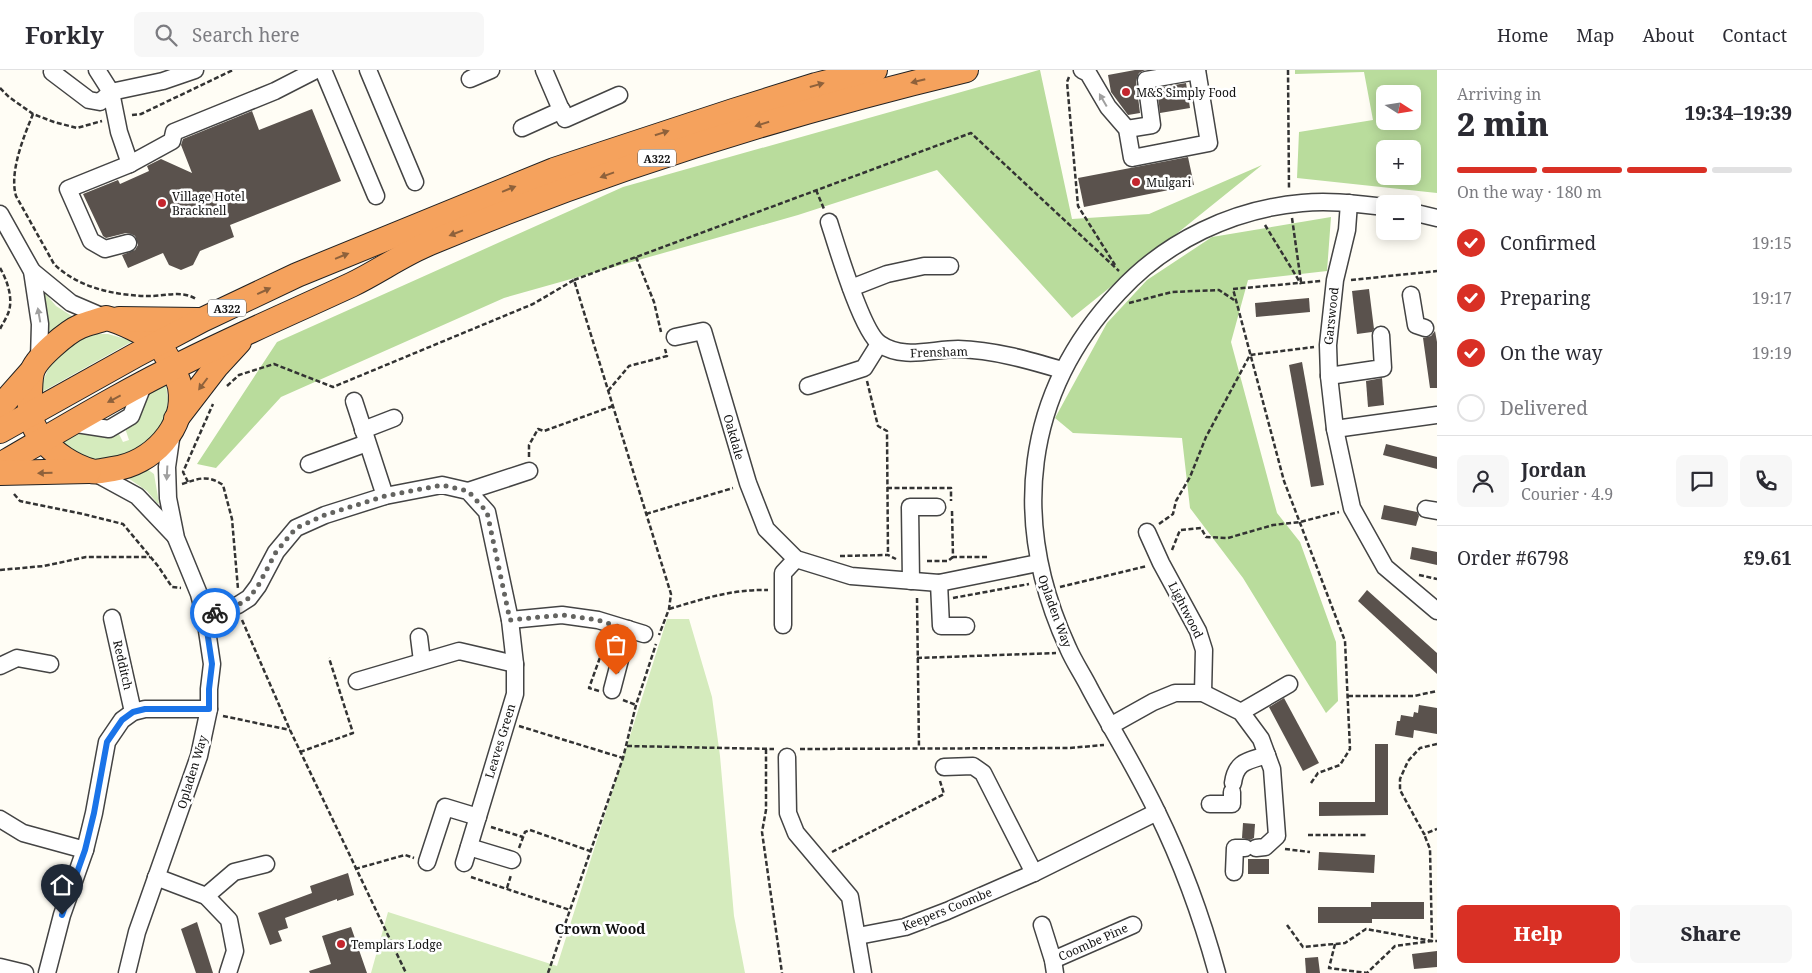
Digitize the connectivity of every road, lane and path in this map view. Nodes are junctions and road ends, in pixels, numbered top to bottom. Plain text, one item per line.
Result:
1 (97, 70) edge
2 (195, 70) edge
3 (316, 70) edge
4 (323, 70) edge
5 (368, 70) edge
6 (491, 70) edge
7 (544, 70) edge
8 (875, 70) edge
9 (966, 70) edge
10 (1197, 70) edge
11 (1288, 70) edge
12 (52, 72) dead end
13 (1076, 72) edge
14 (160, 76) edge
15 (470, 79) dead end
16 (112, 92) junction
17 (620, 95) dead end
18 (562, 110) junction
19 (522, 128) dead end
20 (1127, 129) junction
21 (130, 164) junction
22 (415, 182) dead end
23 (816, 190) junction
24 (1289, 190) dead end
25 (376, 196) dead end
26 (1349, 203) junction
27 (1376, 206) edge
28 (0, 214) edge
29 (1421, 214) edge
30 (1292, 218) dead end
31 (1437, 218) edge
32 (829, 222) joint
33 (1263, 222) dead end
34 (128, 243) dead end
35 (636, 257) junction
36 (950, 266) dead end
37 (0, 268) edge
38 (32, 271) junction
39 (1437, 271) edge
40 (1124, 275) junction
41 (574, 280) junction
42 (1328, 280) dead end
43 (1342, 280) dead end
44 (1301, 284) junction
45 (851, 288) junction
46 (1411, 296) dead end
47 (1236, 300) junction
48 (1101, 310) junction
49 (108, 319) junction
50 (202, 320) junction
51 (1432, 327) edge
52 (0, 329) edge
53 (247, 334) junction
54 (1380, 335) dead end
55 (668, 342) junction
56 (157, 343) junction
57 (879, 344) junction
58 (1328, 345) junction
59 (1250, 355) junction
60 (36, 366) junction
61 (173, 368) junction
62 (864, 368) junction
63 (1062, 370) junction
64 (1329, 376) junction
65 (808, 386) dead end
66 (222, 390) dead end
67 (608, 391) junction
68 (216, 396) dead end
69 (354, 401) dead end
70 (613, 406) junction
71 (0, 407) edge
72 (30, 415) junction
73 (1437, 415) edge
74 (394, 418) dead end
75 (174, 423) junction
76 (1335, 429) junction
77 (0, 431) edge
78 (365, 436) junction
79 (43, 440) junction
80 (309, 464) dead end
81 (0, 465) edge
82 (529, 471) joint
83 (92, 472) junction
84 (0, 474) edge
85 (188, 482) junction
86 (748, 483) junction
87 (182, 484) dead end
88 (887, 488) junction
89 (468, 491) junction
90 (14, 494) dead end
91 (385, 496) junction
92 (937, 507) dead end
93 (1352, 508) junction
94 (646, 514) junction
95 (1300, 522) junction
96 (1147, 532) joint
97 (176, 538) junction
98 (888, 555) junction
99 (831, 556) dead end
100 (150, 557) junction
101 (953, 557) junction
102 (991, 557) dead end
103 (796, 559) junction
104 (909, 561) junction
105 (1038, 563) junction
106 (1161, 563) junction
107 (0, 570) edge
108 (910, 581) junction
109 (939, 583) junction
110 (1029, 584) dead end
111 (197, 590) junction
112 (770, 590) dead end
113 (1046, 591) junction
114 (238, 595) dead end
115 (917, 598) dead end
116 (949, 599) dead end
117 (669, 609) junction
118 (1437, 611) edge
119 (240, 614) dead end
120 (205, 617) junction
121 (112, 618) dead end
122 (510, 620) junction
123 (783, 625) dead end
124 (966, 626) dead end
125 (628, 630) junction
126 (644, 634) dead end
127 (419, 637) dead end
128 (607, 638) dead end
129 (1057, 653) dead end
130 (329, 658) dead end
131 (917, 658) junction
132 (422, 661) junction
133 (50, 664) dead end
134 (515, 664) junction
135 (0, 666) edge
136 (357, 681) dead end
137 (1289, 684) dead end
138 (589, 688) dead end
139 (612, 690) dead end
140 (1437, 691) edge
141 (1203, 693) junction
142 (1348, 696) junction
143 (133, 712) junction
144 (214, 712) junction
145 (1241, 712) junction
146 (506, 722) junction
147 (1110, 726) junction
148 (290, 730) junction
149 (1120, 743) junction
150 (1437, 744) edge
151 (627, 746) junction
152 (918, 748) junction
153 (766, 749) junction
154 (300, 752) junction
155 (788, 752) junction
156 (1267, 755) junction
157 (623, 758) junction
158 (942, 771) joint
159 (1311, 783) dead end
160 (1210, 804) dead end
161 (1157, 812) junction
162 (0, 819) edge
163 (477, 819) junction
164 (1437, 829) edge
165 (1424, 834) junction
166 (1308, 835) dead end
167 (1366, 835) dead end
168 (1277, 836) junction
169 (523, 837) junction
170 (85, 850) junction
171 (590, 851) junction
172 (1310, 852) dead end
173 (817, 860) junction
174 (514, 861) junction
175 (427, 862) dead end
176 (266, 864) dead end
177 (1234, 872) dead end
178 (1034, 873) junction
179 (156, 877) junction
180 (507, 888) dead end
181 (206, 896) junction
182 (1042, 925) dead end
183 (1133, 925) dead end
184 (1287, 925) dead end
185 (858, 936) junction
186 (1437, 941) edge
187 (1432, 942) junction
188 (1334, 944) junction
189 (0, 967) edge
190 (1054, 967) edge
191 (25, 973) edge
192 (47, 973) edge
193 (127, 973) edge
194 (228, 973) edge
195 (406, 973) edge
196 (548, 973) edge
197 (782, 973) edge
198 (863, 973) edge
199 (1216, 973) edge

1 - 16 street
2 - 14 street
3 - 21 street
4 - 25 street
5 - 22 street
6 - 15 street
7 - 18 street
50 -> 8 highway, A322
9 -> 53 highway, A322
10 - 20 street
10 - 20 street
11 - 24 path
12 - 16 street
20 -> 13 street
13 - 40 path
14 - 16 street
16 - 21 street
17 - 18 street
18 - 19 street
21 - 34 street
23 - 32 path
23 - 35 path
23 - 40 path
26 - 27 street, Opladen Way
26 - 40 street, Opladen Way
26 - 58 street, Garswood
28 - 38 street
29 - 31 street
30 - 44 path
32 - 45 street
33 - 44 path
35 - 41 path
35 - 55 path
36 - 45 street
37 - 52 path
38 - 49 street
60 -> 38 street
39 - 43 path
40 - 48 street, Opladen Way
41 - 66 path
41 - 67 path
42 - 44 path
44 - 47 path
45 - 57 street
46 - 51 street
47 - 48 path
47 - 59 path
48 - 63 street, Opladen Way
49 - 50 highway, A322
49 - 56 highway
49 - 60 highway
50 - 56 highway, A322
53 - 61 highway, A322
53 -> 75 highway, A322
54 - 64 street
55 - 67 path
55 - 86 street, Oakdale
56 - 61 highway
56 - 72 highway, A322
57 - 62 street
57 - 63 street, Frensham
58 - 59 path
58 - 64 street, Garswood
59 - 95 path
59 - 96 path
60 - 71 highway
60 - 72 highway
61 - 75 highway
61 - 79 highway, A322
62 - 65 street
62 - 88 path
63 - 105 street, Opladen Way
64 - 76 street, Garswood
67 - 70 path
68 - 85 path
69 - 78 street
70 - 82 path
70 - 94 path
72 - 77 highway, A322
72 - 79 highway
73 - 76 street
74 - 78 street
75 - 83 highway
75 -> 97 street, Opladen Way
76 - 93 street, Garswood
78 - 80 street
78 - 91 street
79 - 81 highway, A322
79 - 83 highway
82 - 89 street
83 -> 84 highway
83 - 97 street, Opladen Way
85 - 87 path
85 - 114 path
86 - 94 path
86 - 103 street, Oakdale
88 - 98 path
88 - 101 path
89 - 91 street
89 - 122 street, Leaves Green
90 - 100 path
91 - 120 street
92 - 104 street
93 - 95 path
93 - 118 street, Garswood
94 - 117 path
95 - 106 path
95 - 142 path
96 - 106 street, Lightwood
97 - 111 street, Opladen Way
98 - 99 path
98 - 104 path
100 - 107 path
100 - 111 path
101 - 102 path
101 - 104 path
103 - 108 street, Oakdale
103 - 123 street
104 - 108 street
105 - 109 street, Oakdale
105 - 113 street, Opladen Way
106 - 113 path
106 - 141 street, Lightwood
108 - 109 street, Oakdale
109 - 124 street
110 - 116 path
111 - 120 street, Opladen Way
112 - 117 path
113 - 147 street, Opladen Way
115 - 131 path
117 - 151 path
119 - 148 path
120 - 144 street, Opladen Way
121 - 143 street, Redditch
122 - 125 street
122 - 134 street, Leaves Green
125 - 126 street
125 - 139 street
127 - 132 street
128 - 138 path
129 - 131 path
130 - 154 path
131 - 152 path
132 - 134 street
132 - 136 street
133 - 135 street
134 - 146 street, Leaves Green
137 - 145 street
140 - 142 path
141 - 145 street
141 - 147 street
142 - 159 path
143 - 144 street
143 - 170 street
144 - 148 path
144 - 179 street, Opladen Way
145 - 156 street
146 - 157 path
146 - 163 street, Leaves Green
147 - 149 street, Opladen Way
148 - 154 path
149 - 152 path
149 - 161 street, Opladen Way
150 - 165 path
151 - 153 path
151 - 157 path
152 - 155 path
153 - 155 path
153 - 197 path
154 - 195 path
155 - 173 street
156 - 160 street
156 - 168 street
157 - 171 path
158 - 173 path
158 - 178 street
161 - 178 street, Keepers Coombe
161 - 199 street, Opladen Way
162 - 170 street
163 - 169 path
163 - 174 street, Leaves Green
163 - 175 street
164 - 165 path
165 - 187 path
166 - 167 path
168 - 172 path
168 - 177 street
169 - 171 path
169 - 174 path
170 - 192 street
171 - 196 path
173 - 185 street
174 - 180 path
176 - 181 street
178 - 185 street, Keepers Coombe
179 - 181 street
179 - 193 street, Opladen Way
181 - 194 street
182 - 190 street, Coombe Pine
183 - 190 street, Coombe Pine
184 - 188 path
185 - 198 street
186 - 187 path
187 - 188 path
187 - 188 path
189 - 191 street

